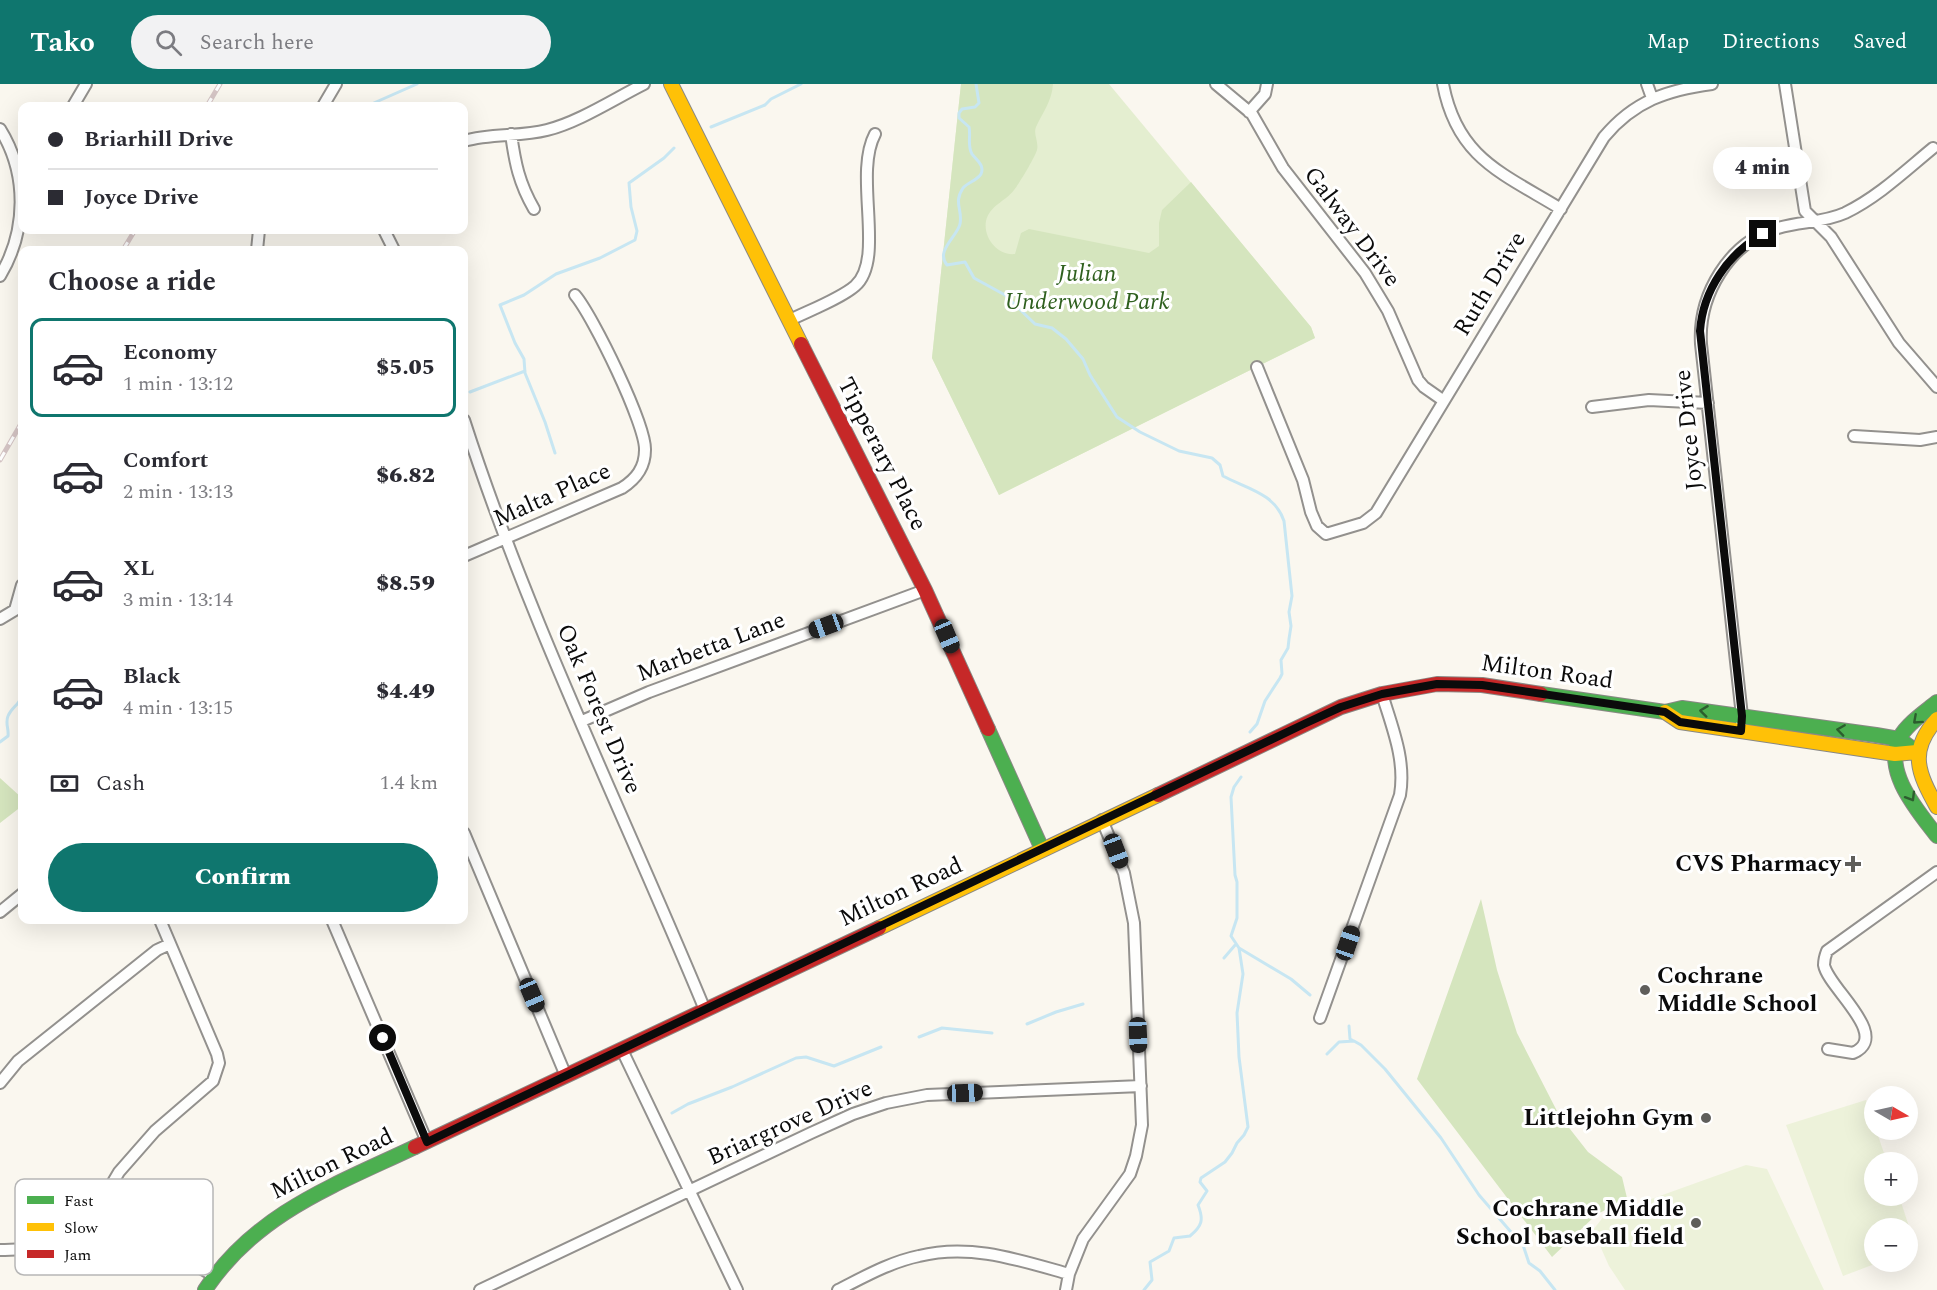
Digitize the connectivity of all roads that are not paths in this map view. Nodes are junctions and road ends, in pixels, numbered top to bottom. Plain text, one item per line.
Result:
1 (86, 84) edge
2 (336, 84) edge
3 (644, 84) edge
4 (671, 84) edge
5 (1216, 84) edge
6 (1267, 84) edge
7 (1443, 84) edge
8 (1647, 84) edge
9 (1712, 84) edge
10 (1785, 84) edge
11 (1652, 98) junction
12 (75, 102) edge
13 (325, 102) edge
14 (1250, 112) junction
15 (0, 129) edge
16 (511, 134) junction
17 (875, 134) dead end
18 (468, 140) edge
19 (1933, 148) dead end
20 (17, 150) edge
21 (1561, 208) junction
22 (534, 209) dead end
23 (1817, 222) junction
24 (18, 229) edge
25 (0, 276) edge
26 (575, 295) dead end
27 (790, 320) junction
28 (1257, 367) dead end
29 (1937, 387) edge
30 (1444, 401) junction
31 (1708, 403) junction
32 (1592, 407) dead end
33 (468, 432) edge
34 (1854, 436) dead end
35 (1937, 437) edge
36 (504, 538) junction
37 (468, 554) edge
38 (925, 590) junction
39 (18, 599) edge
40 (0, 619) edge
41 (1382, 694) junction
42 (1937, 702) edge
43 (1665, 712) junction
44 (1742, 716) junction
45 (1937, 719) edge
46 (582, 722) junction
47 (1741, 731) junction
48 (1899, 739) junction
49 (1917, 752) junction
50 (1895, 754) junction
51 (1937, 807) edge
52 (1102, 820) junction
53 (1937, 836) edge
54 (468, 843) edge
55 (1042, 849) junction
56 (1937, 872) edge
57 (18, 897) edge
58 (0, 912) edge
59 (161, 924) edge
60 (334, 924) edge
61 (170, 944) junction
62 (705, 1010) junction
63 (1320, 1018) dead end
64 (1828, 1049) dead end
65 (622, 1050) junction
66 (566, 1076) junction
67 (0, 1083) edge
68 (1140, 1086) junction
69 (427, 1142) junction
70 (115, 1179) edge
71 (689, 1191) junction
72 (15, 1249) edge
73 (0, 1250) edge
74 (1069, 1274) junction
75 (214, 1276) joint
76 (205, 1290) edge
77 (480, 1290) edge
78 (737, 1290) edge
79 (837, 1290) edge
80 (1066, 1290) edge

1 - 12 street
2 - 13 street
3 - 16 street
4 - 27 street, Tipperary Place
5 - 14 street, Galway Drive
6 - 14 street
7 - 21 street
8 - 11 street
9 - 11 street, Ruth Drive
10 - 23 street
11 - 21 street, Ruth Drive
14 - 30 street, Galway Drive
15 - 20 street
16 - 18 street
16 - 22 street
17 - 27 street
19 - 23 street, Joyce Drive
21 - 30 street, Ruth Drive
23 - 29 street
23 - 31 street, Joyce Drive
24 - 25 street
26 - 36 street, Malta Place
27 - 38 street, Tipperary Place
28 - 30 street, Ruth Drive
31 - 32 street
31 - 44 street, Joyce Drive
33 - 36 street, Oak Forest Drive
34 - 35 street
36 - 37 street, Malta Place
36 - 46 street, Oak Forest Drive
38 - 46 street, Marbetta Lane
38 - 55 street, Tipperary Place
39 - 40 street
41 - 43 street, Milton Road
41 - 52 street, Milton Road
41 - 63 street
42 -> 48 street
44 -> 43 street, Milton Road
43 - 47 street, Milton Road
44 - 47 street, Joyce Drive
48 -> 44 street, Milton Road
45 - 49 street
46 - 62 street, Oak Forest Drive
47 - 50 street, Milton Road
48 - 49 street, Milton Road
48 - 50 street
49 - 50 street, Milton Road
49 - 51 street
50 -> 53 street
52 - 55 street, Milton Road
52 - 68 street
54 - 66 street
55 - 62 street, Milton Road
56 - 64 street
57 - 58 street
59 - 61 street
60 - 69 street
61 - 67 street
61 - 70 street
62 - 65 street, Milton Road
65 - 66 street, Milton Road
65 - 71 street
66 - 69 street, Milton Road
68 - 71 street, Briargrove Drive
68 - 74 street
69 - 75 street, Milton Road
71 - 77 street, Briargrove Drive
71 - 78 street
72 - 73 street
74 - 79 street
74 - 80 street
75 - 76 street, Milton Road

